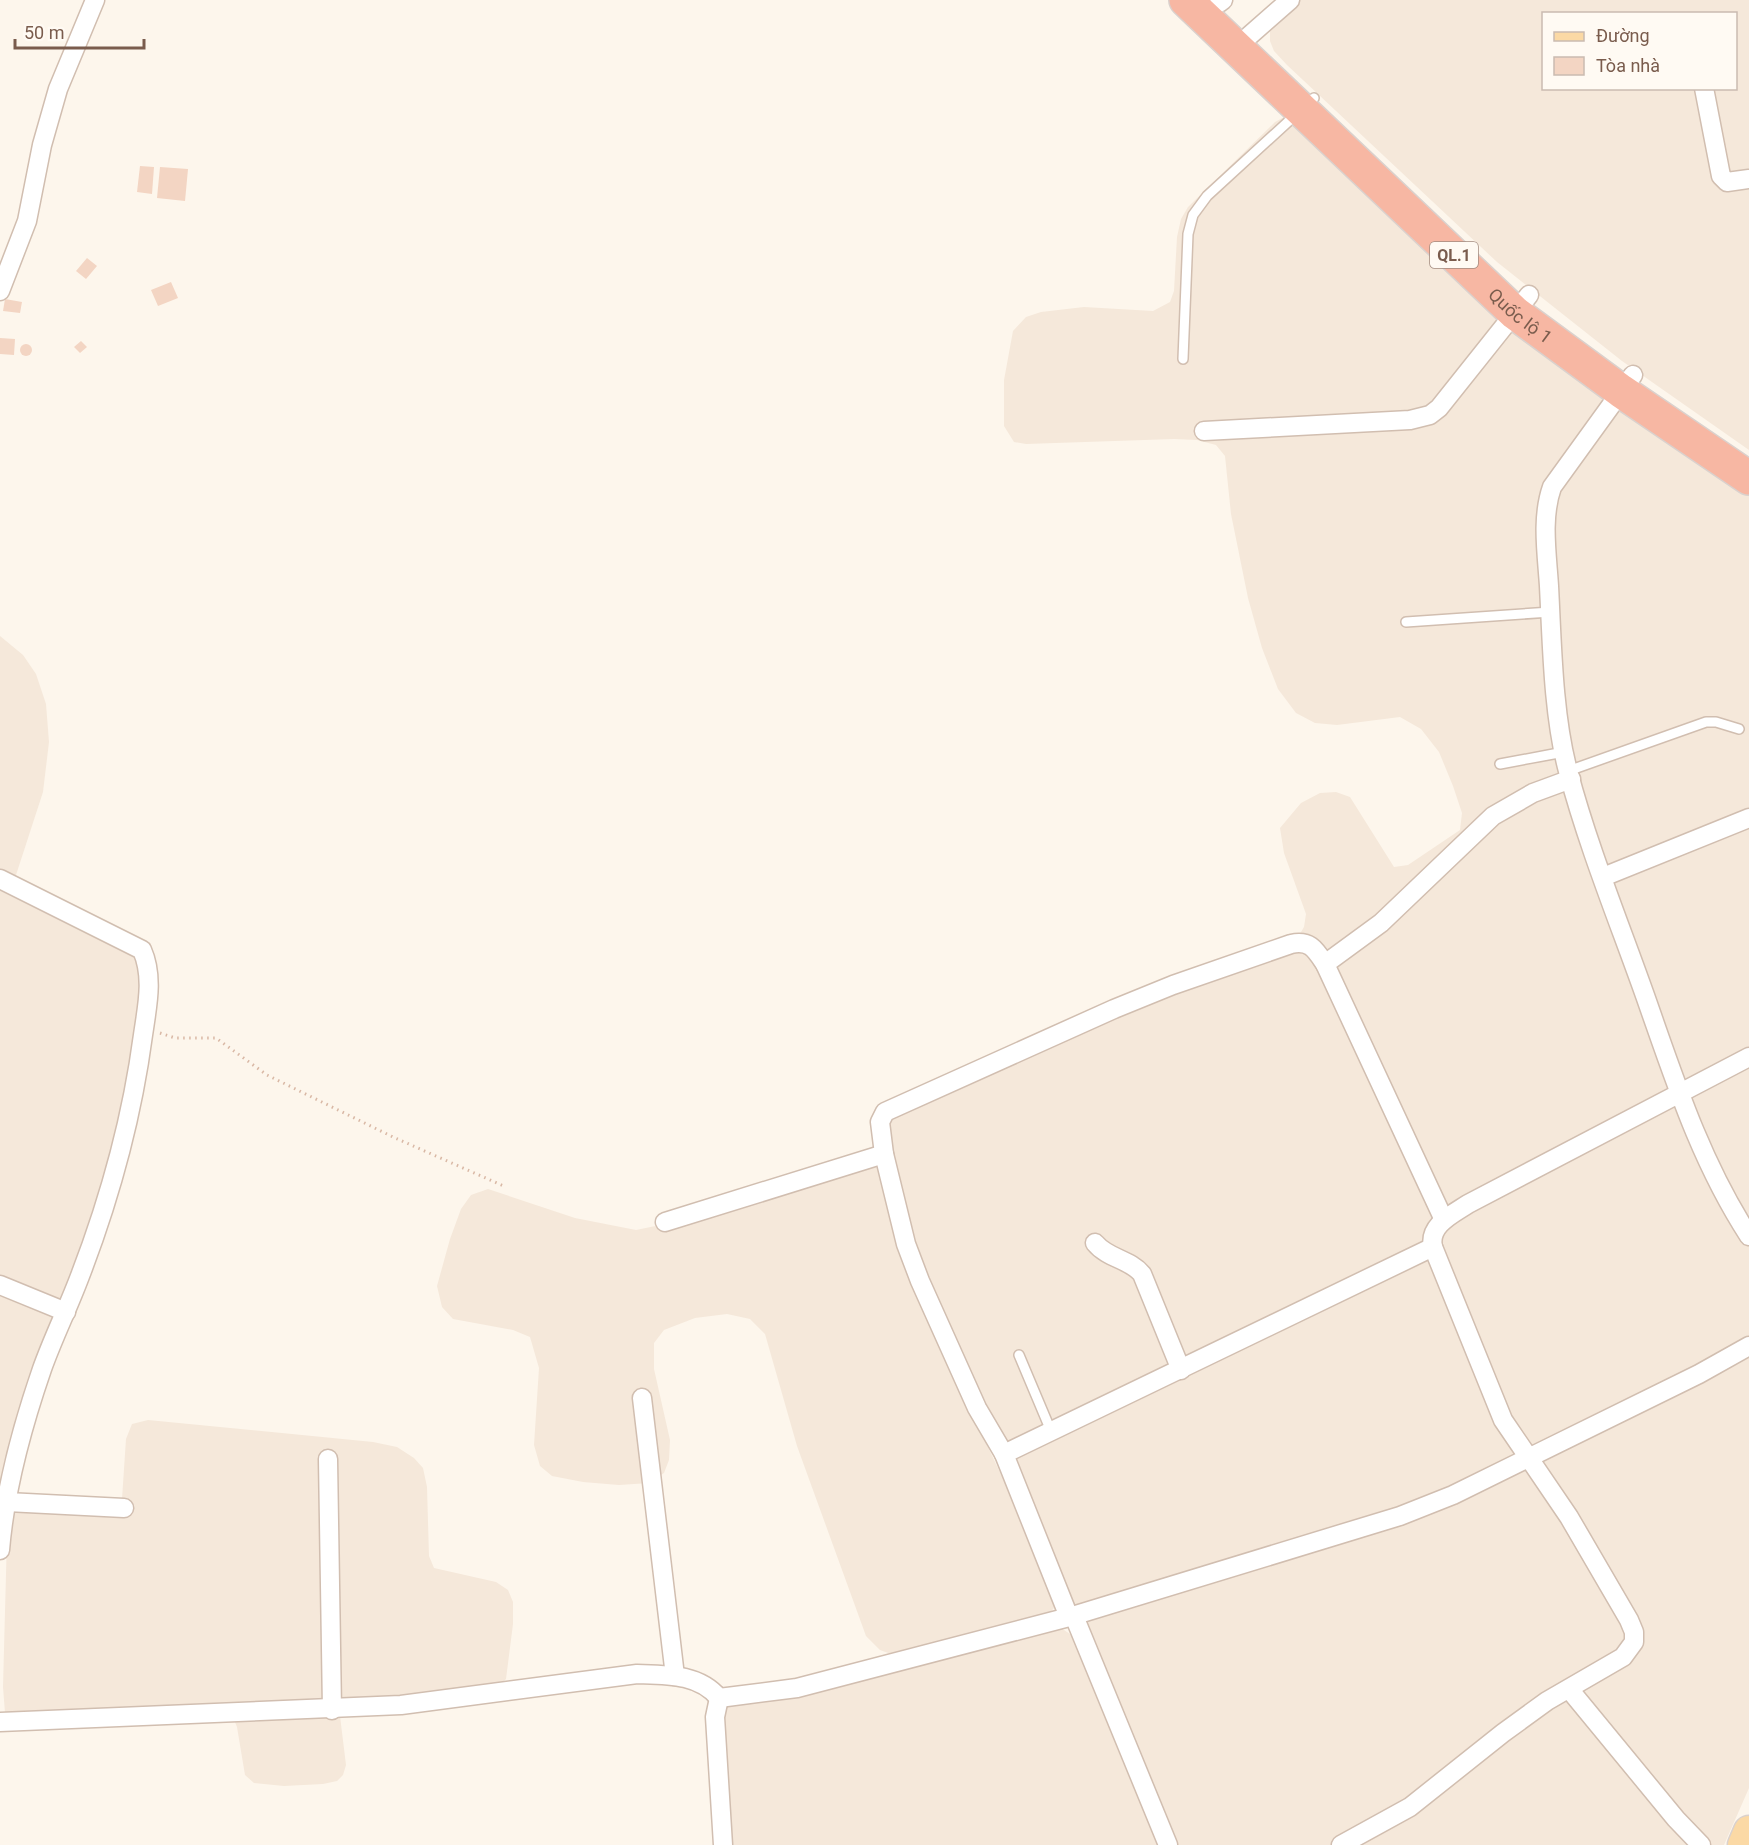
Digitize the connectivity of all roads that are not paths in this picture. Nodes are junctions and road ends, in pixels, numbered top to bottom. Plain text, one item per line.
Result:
1 (95, 0) edge
2 (1186, 0) edge
3 (1290, 0) edge
4 (1219, 1) edge
5 (1249, 36) junction
6 (1704, 90) edge
7 (1307, 104) junction
8 (1749, 178) edge
9 (0, 291) edge
10 (1522, 304) junction
11 (1183, 359) dead end
12 (1627, 383) junction
13 (1204, 431) dead end
14 (1749, 456) edge
15 (1749, 478) edge
16 (1551, 612) junction
17 (1406, 622) dead end
18 (1739, 729) dead end
19 (1564, 752) junction
20 (1500, 764) dead end
21 (1569, 775) junction
22 (1749, 818) edge
23 (1603, 877) junction
24 (0, 879) edge
25 (1325, 964) junction
26 (1749, 1057) edge
27 (1680, 1094) junction
28 (884, 1154) junction
29 (1444, 1220) junction
30 (665, 1222) dead end
31 (1749, 1236) edge
32 (1095, 1243) dead end
33 (1433, 1247) junction
34 (0, 1285) edge
35 (66, 1312) junction
36 (1749, 1347) edge
37 (1019, 1354) dead end
38 (1181, 1370) junction
39 (642, 1398) dead end
40 (1051, 1431) junction
41 (1004, 1454) junction
42 (1529, 1457) junction
43 (328, 1459) dead end
44 (7, 1502) junction
45 (124, 1508) dead end
46 (1, 1528) edge
47 (0, 1550) edge
48 (1071, 1616) junction
49 (675, 1676) junction
50 (1569, 1689) junction
51 (719, 1698) junction
52 (332, 1710) junction
53 (0, 1722) edge
54 (1749, 1831) edge
55 (723, 1845) edge
56 (1168, 1845) edge
57 (1341, 1845) edge
58 (1701, 1845) edge
59 (1743, 1845) edge

1 - 9 street
2 - 7 highway, Quốc lộ 1 / QL.1
3 - 5 street
4 - 5 highway, Quốc lộ 1 / QL.1
5 - 7 highway, Quốc lộ 1 / QL.1
6 - 8 street
7 - 10 highway, Quốc lộ 1 / QL.1
7 - 11 lane
10 - 12 highway, Quốc lộ 1 / QL.1
10 - 13 street
12 - 14 highway, Quốc lộ 1 / QL.1
12 - 15 highway, Quốc lộ 1 / QL.1
12 - 16 street
16 - 17 lane
16 - 19 street
18 - 21 lane
19 - 20 lane
19 - 21 street
21 - 23 street
21 - 25 street
22 - 23 street
23 - 27 street
24 - 35 street
25 - 28 street
25 - 29 street
26 - 27 street
27 - 29 street
27 - 31 street
28 - 30 street
28 - 41 street
29 - 33 street
32 - 38 street
33 - 38 street
33 - 42 street
34 - 35 street
35 - 44 street
36 - 42 street
37 - 40 lane
38 - 40 street
39 - 49 street
40 - 41 street
41 - 48 street
42 - 48 street
42 - 50 street
43 - 52 street
44 - 45 street
44 - 46 street
46 - 47 street
48 - 51 street
48 - 56 street
49 - 51 street
49 - 52 street
50 - 57 street
50 - 58 street
51 - 55 street
52 - 53 street
54 - 59 main road

